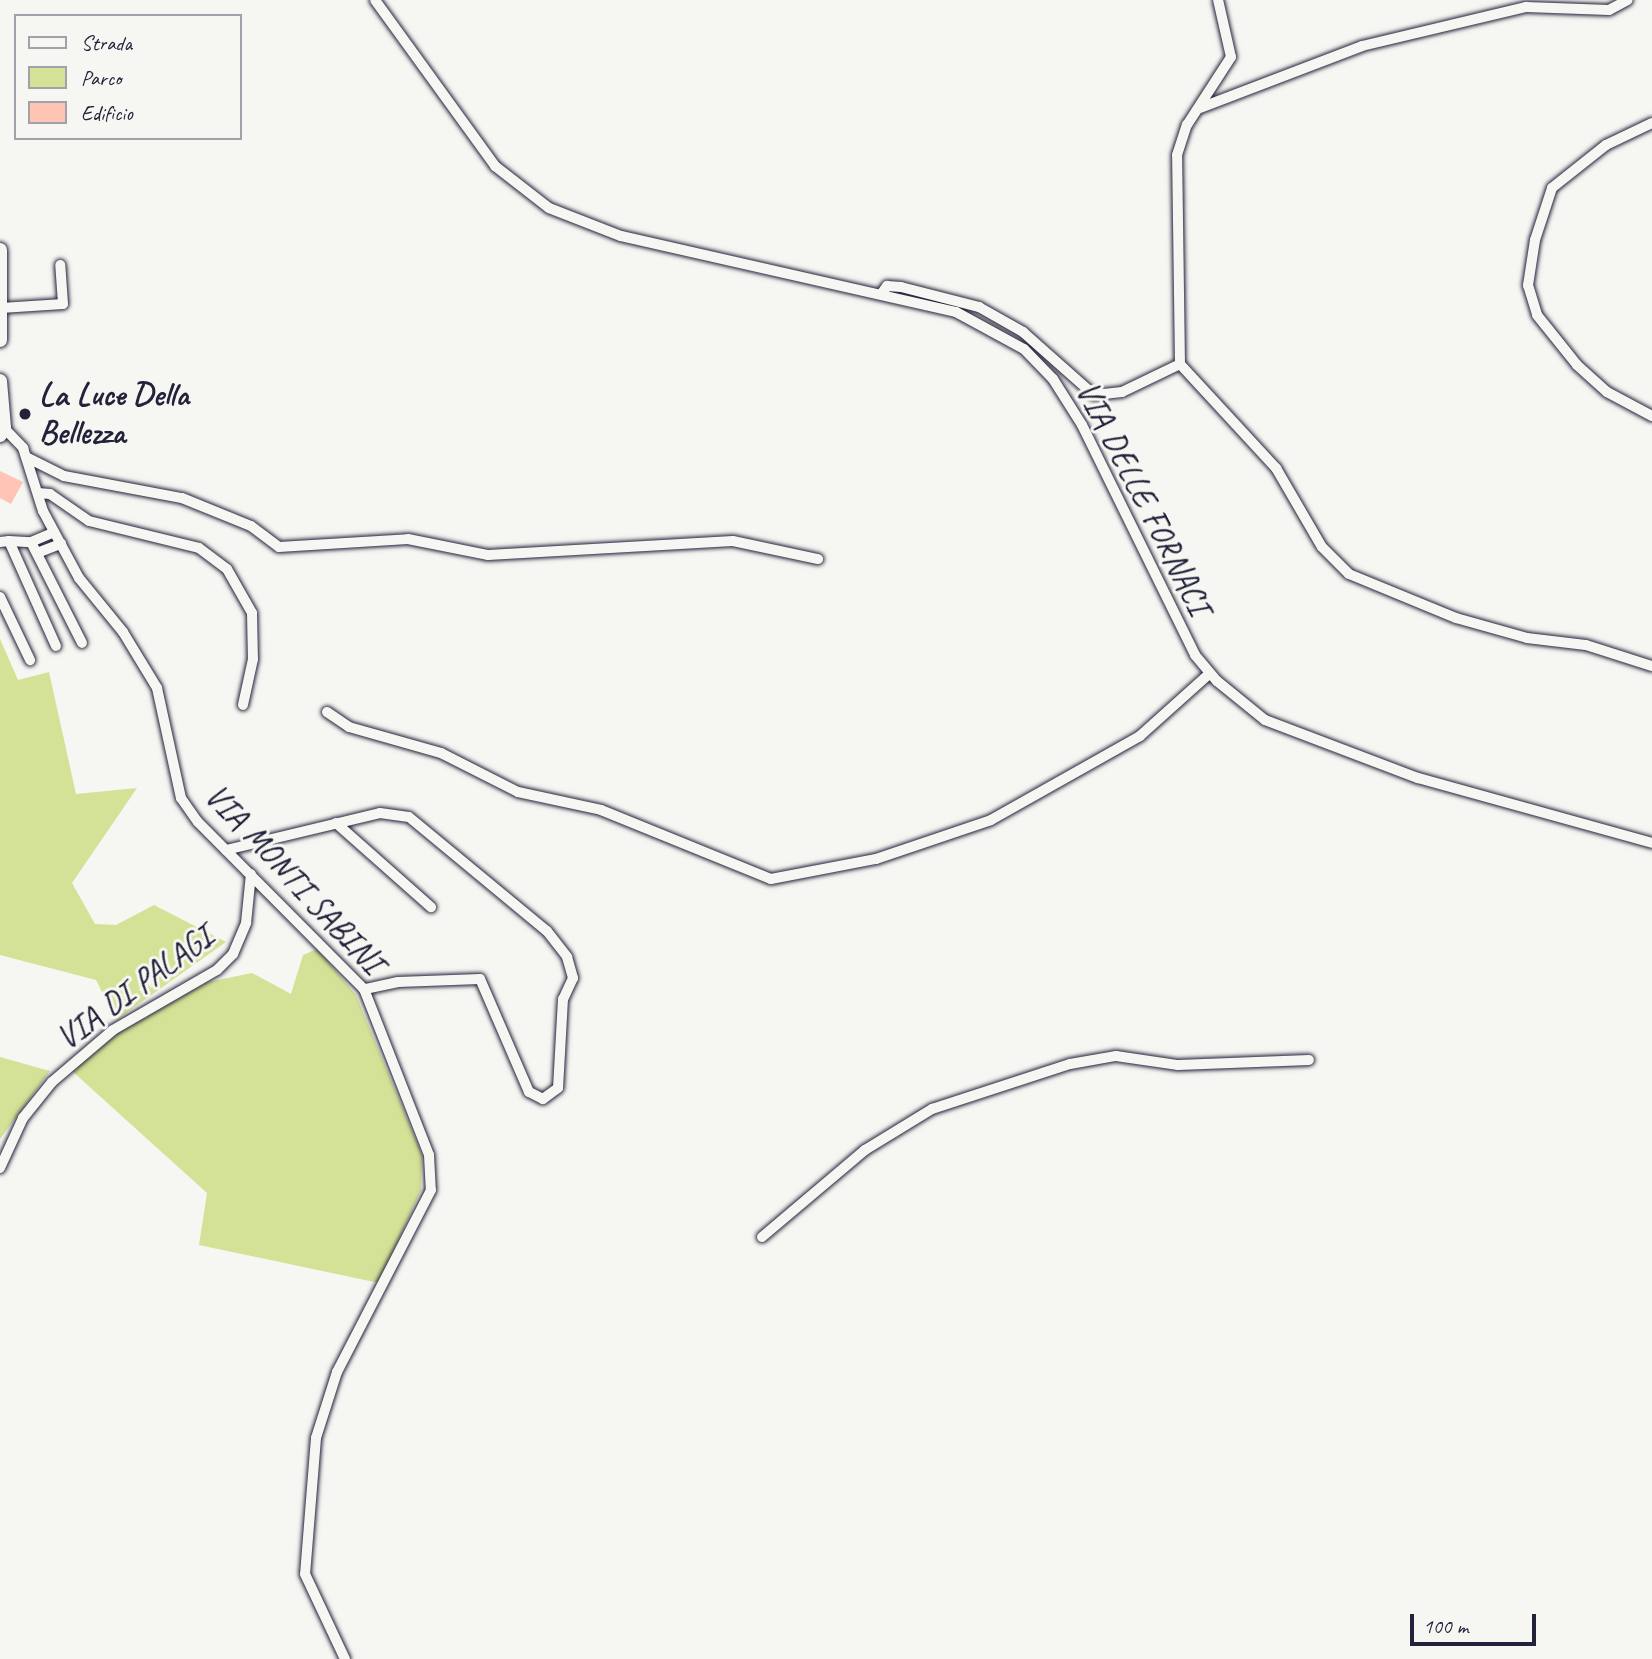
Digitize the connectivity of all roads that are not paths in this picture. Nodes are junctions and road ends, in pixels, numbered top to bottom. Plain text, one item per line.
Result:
1 (375, 0) edge
2 (1218, 0) edge
3 (1628, 0) edge
4 (1196, 110) junction
5 (1652, 123) edge
6 (0, 250) edge
7 (1, 265) edge
8 (61, 265) dead end
9 (882, 293) junction
10 (1, 308) edge
11 (0, 327) edge
12 (0, 340) edge
13 (1180, 364) junction
14 (0, 381) edge
15 (1652, 416) edge
16 (2, 432) edge
17 (26, 457) junction
18 (38, 493) junction
19 (54, 532) junction
20 (4, 541) edge
21 (31, 542) junction
22 (61, 544) junction
23 (37, 553) junction
24 (818, 559) dead end
25 (0, 597) edge
26 (82, 643) dead end
27 (56, 646) dead end
28 (30, 660) dead end
29 (1652, 666) edge
30 (1209, 674) junction
31 (243, 705) dead end
32 (327, 712) dead end
33 (337, 823) junction
34 (1652, 843) edge
35 (226, 850) junction
36 (251, 874) junction
37 (431, 907) dead end
38 (364, 989) junction
39 (1309, 1060) dead end
40 (0, 1168) edge
41 (762, 1237) dead end
42 (345, 1659) edge

1 - 9 street, VIA DELLE FORNACI
2 - 4 street
3 - 4 street
4 - 13 street
5 - 15 street
6 - 7 main road
7 - 10 main road
8 - 10 street
9 - 13 street
9 - 30 street, VIA DELLE FORNACI
10 - 11 main road
11 - 12 main road
13 - 29 street
14 - 16 main road
16 - 17 street, VIA MONTI SABINI
17 - 18 street, VIA MONTI SABINI
17 - 24 street
18 - 19 street, VIA MONTI SABINI
18 - 31 street
19 - 21 street
19 - 22 street, VIA MONTI SABINI
20 - 21 street
20 - 27 street
21 - 23 street
22 - 23 street
22 - 35 street, VIA MONTI SABINI
23 - 26 street
25 - 28 street
30 - 32 street
30 - 34 street, VIA DELLE FORNACI
33 - 35 street
33 - 37 street
33 - 38 street
35 - 36 street, VIA MONTI SABINI
36 - 38 street, VIA MONTI SABINI
36 - 40 street, VIA DI PALAGI
38 - 42 street, VIA MONTI SABINI
39 - 41 street

